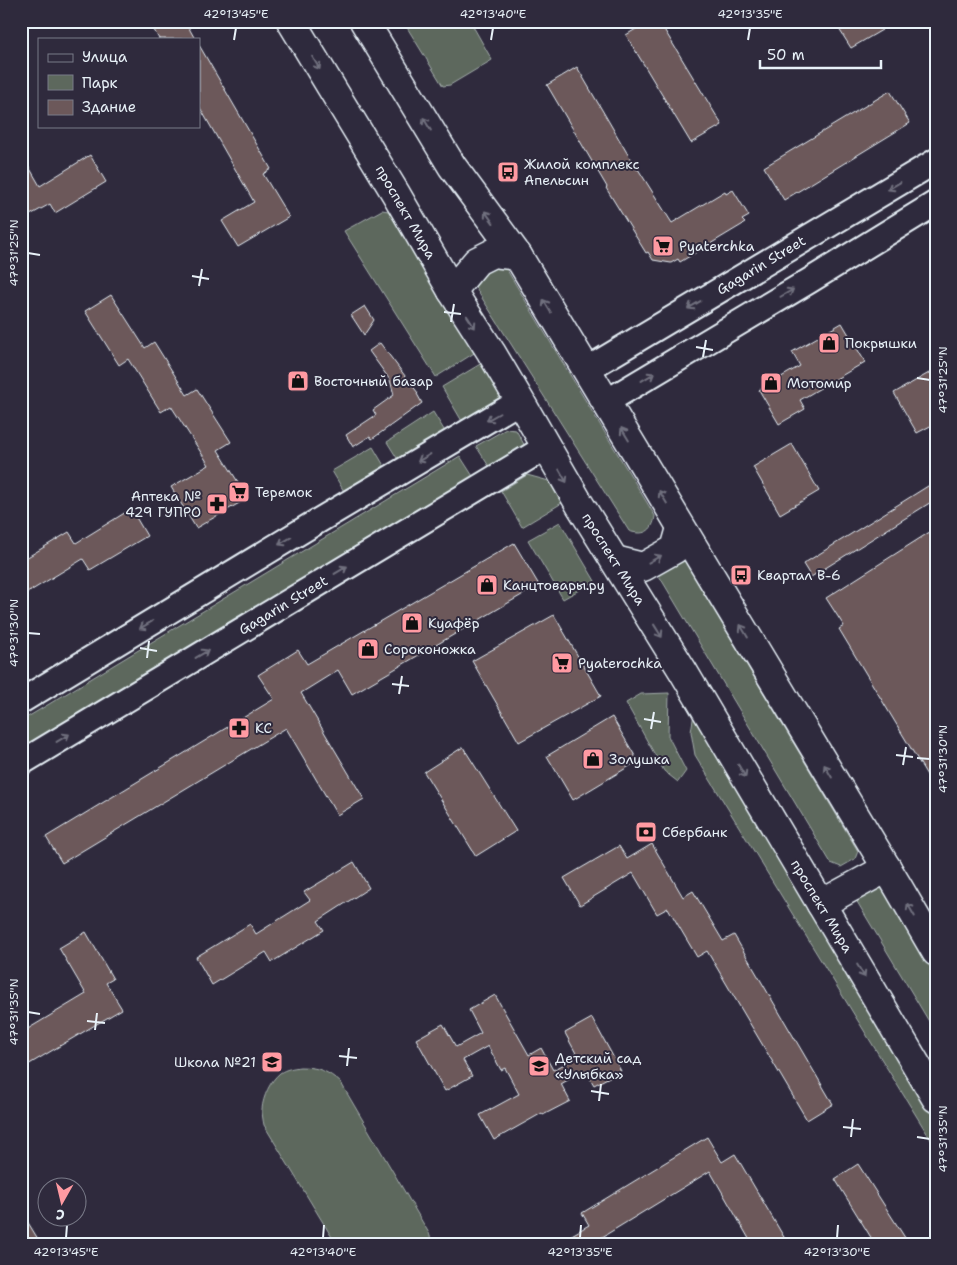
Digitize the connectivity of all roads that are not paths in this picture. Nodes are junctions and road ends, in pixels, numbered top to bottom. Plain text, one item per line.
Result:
1 (291, 21) edge
2 (364, 21) edge
3 (936, 161) edge
4 (936, 203) edge
5 (518, 256) junction
6 (452, 292) junction
7 (586, 370) junction
8 (520, 401) junction
9 (606, 402) junction
10 (546, 447) junction
11 (681, 528) junction
12 (615, 560) junction
13 (21, 701) edge
14 (21, 763) edge
15 (887, 868) junction
16 (821, 904) junction
17 (936, 952) edge
18 (936, 1098) edge

1 -> 6 main road, проспект Мира
5 -> 2 main road
3 -> 7 street, Gagarin Street
9 -> 4 street
5 - 6 main road
7 -> 5 main road
6 -> 8 main road, проспект Мира
7 - 9 main road
8 - 10 main road, проспект Мира
8 -> 13 street
11 -> 9 main road
10 -> 12 main road, проспект Мира
14 -> 10 street, Gagarin Street
12 -> 11 main road
15 -> 11 main road
12 -> 16 main road, проспект Мира
15 - 16 main road
17 -> 15 main road
16 -> 18 main road, проспект Мира

